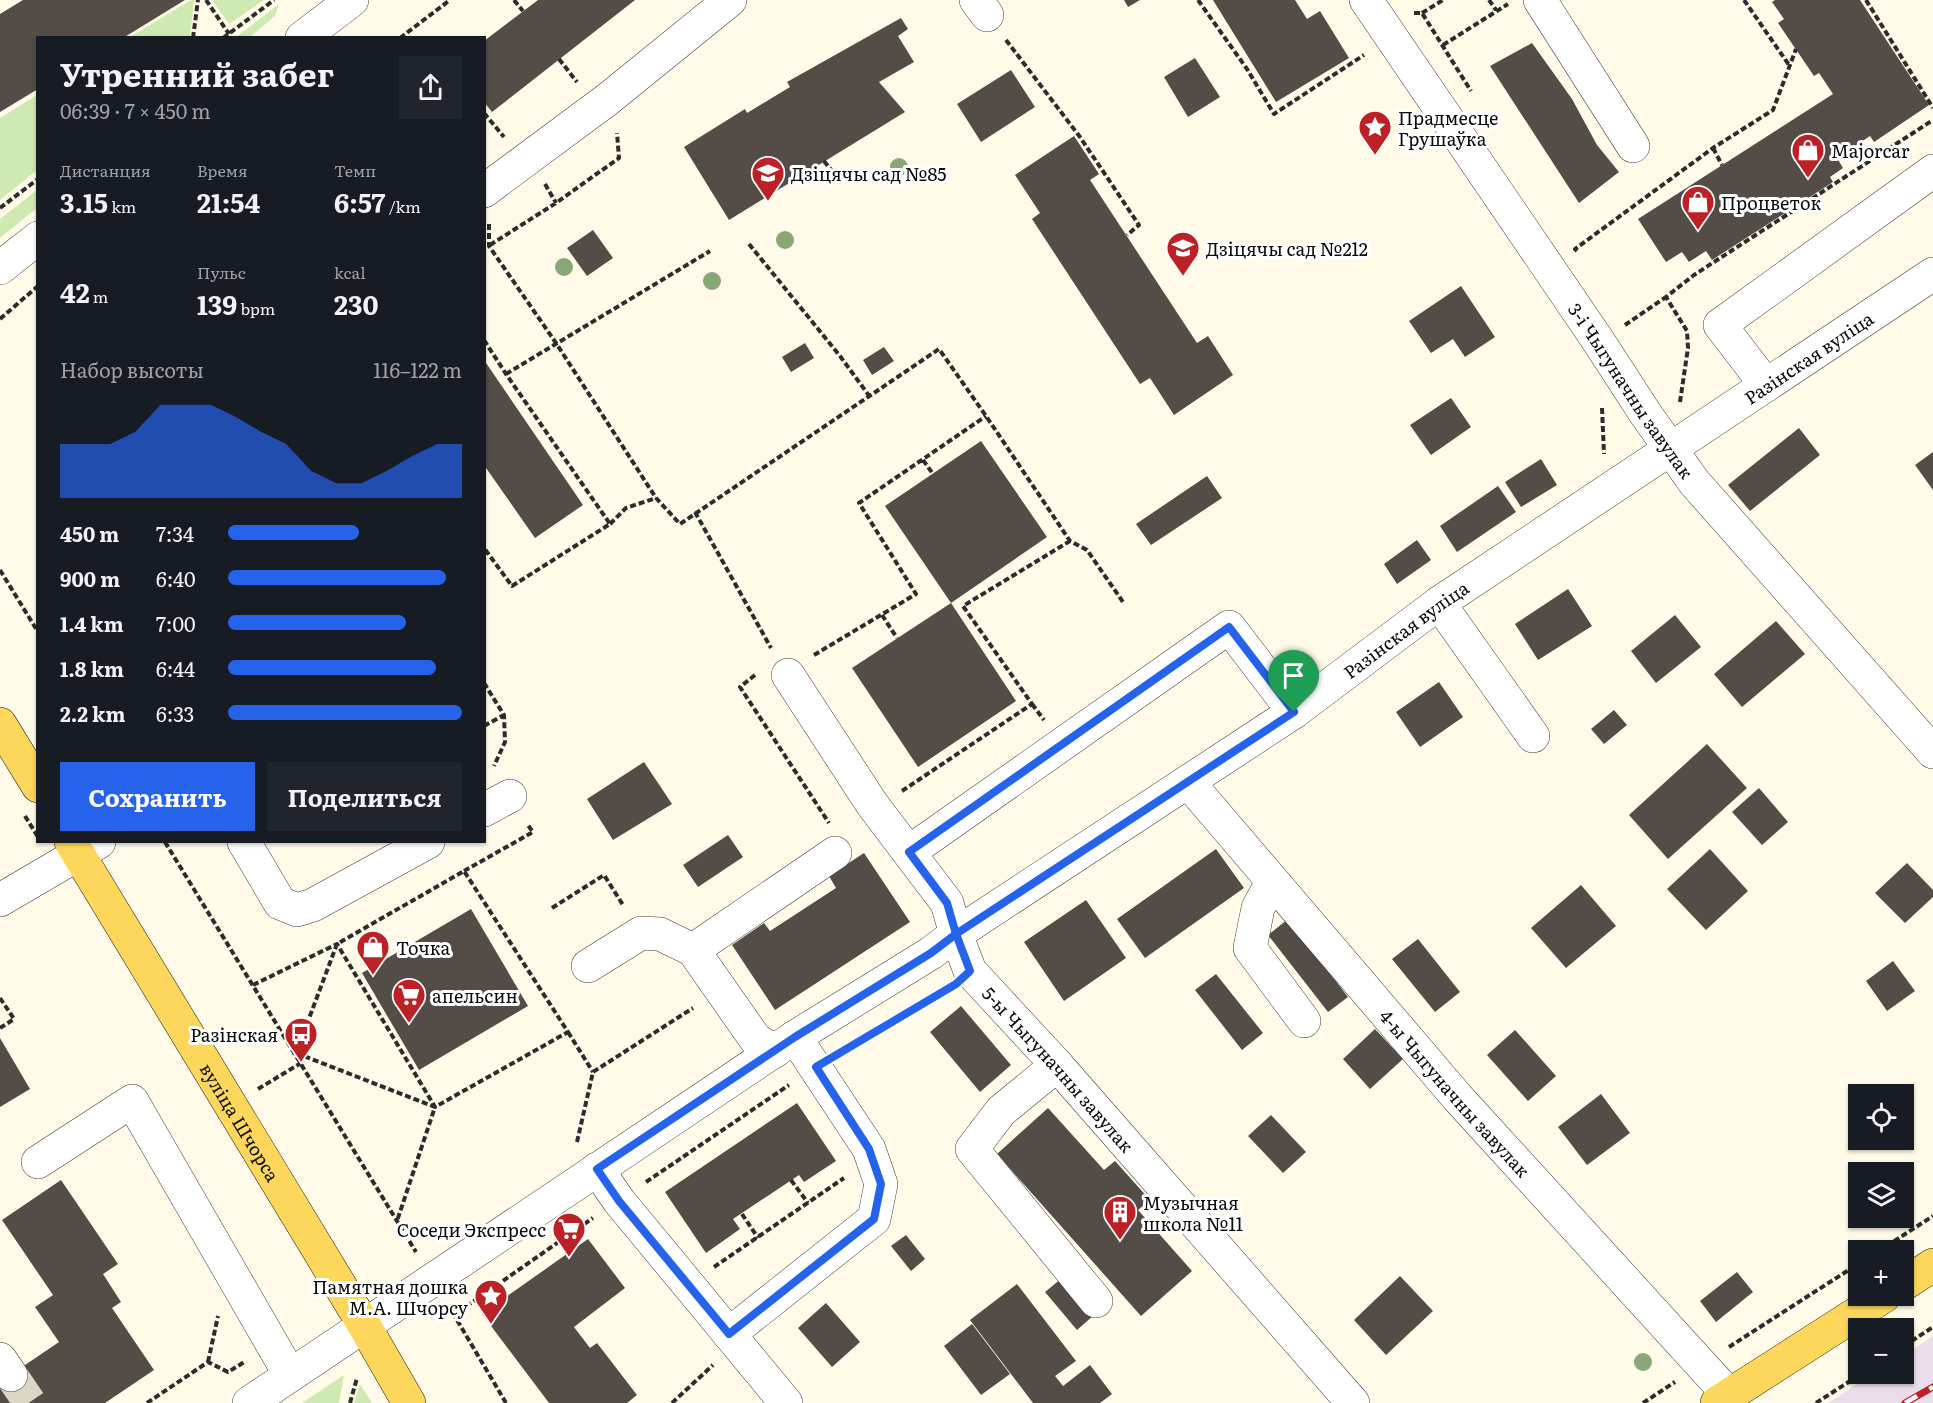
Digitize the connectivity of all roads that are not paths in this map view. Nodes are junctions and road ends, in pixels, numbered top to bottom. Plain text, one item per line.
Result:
1 (352, 0) edge
2 (730, 0) edge
3 (1366, 0) edge
4 (1540, 0) edge
5 (305, 36) edge
6 (1634, 146) dead end
7 (1933, 171) edge
8 (487, 206) edge
9 (36, 240) edge
10 (0, 268) edge
11 (1933, 274) edge
12 (1766, 385) junction
13 (1670, 449) junction
14 (1439, 603) junction
15 (800, 666) road end
16 (1294, 712) junction
17 (0, 724) edge
18 (1533, 736) dead end
19 (1933, 752) edge
20 (1188, 782) junction
21 (36, 783) edge
22 (245, 843) edge
23 (426, 843) edge
24 (83, 846) edge
25 (909, 852) junction
26 (835, 853) dead end
27 (1272, 882) junction
28 (0, 900) edge
29 (956, 934) junction
30 (693, 950) junction
31 (588, 966) dead end
32 (1304, 1021) dead end
33 (785, 1044) junction
34 (1058, 1065) junction
35 (587, 1158) junction
36 (38, 1162) dead end
37 (1933, 1265) edge
38 (1914, 1277) edge
39 (1096, 1301) dead end
40 (1868, 1306) edge
41 (364, 1325) junction
42 (733, 1339) junction
43 (290, 1375) junction
44 (1723, 1399) edge
45 (249, 1403) edge
46 (409, 1403) edge
47 (786, 1403) edge
48 (1353, 1403) edge

1 - 5 street
2 - 8 street
3 - 13 street, 3-і Чыгуначны завулак
4 - 6 street
7 - 12 street
9 - 10 street
11 - 12 street, Разінская вуліца
12 - 13 street, Разінская вуліца
13 - 14 street, Разінская вуліца
13 - 19 street, 3-і Чыгуначны завулак
14 - 16 street, Разінская вуліца
14 - 18 street
15 - 25 street, 5-ы Чыгуначны завулак
16 - 20 street, Разінская вуліца
16 - 25 street
17 - 21 main road
20 - 27 street, 4-ы Чыгуначны завулак
20 - 29 street, Разінская вуліца
22 - 23 street
24 - 28 street
24 - 41 main road, вуліца Шчорса
25 - 29 street, 5-ы Чыгуначны завулак
26 - 30 street
27 - 32 street
27 - 44 street, 4-ы Чыгуначны завулак
29 - 33 street, Разінская вуліца
29 - 34 street, 5-ы Чыгуначны завулак
30 - 31 street
30 - 33 street
33 - 35 street, Разінская вуліца
33 - 42 street
34 - 39 street
34 - 48 street, 5-ы Чыгуначны завулак
35 - 41 street, Разінская вуліца
35 - 42 street
36 - 43 street
37 - 38 main road
40 - 44 main road
41 - 43 street, Разінская вуліца
41 - 46 main road, вуліца Шчорса
42 - 47 street
43 - 45 street, Разінская вуліца

